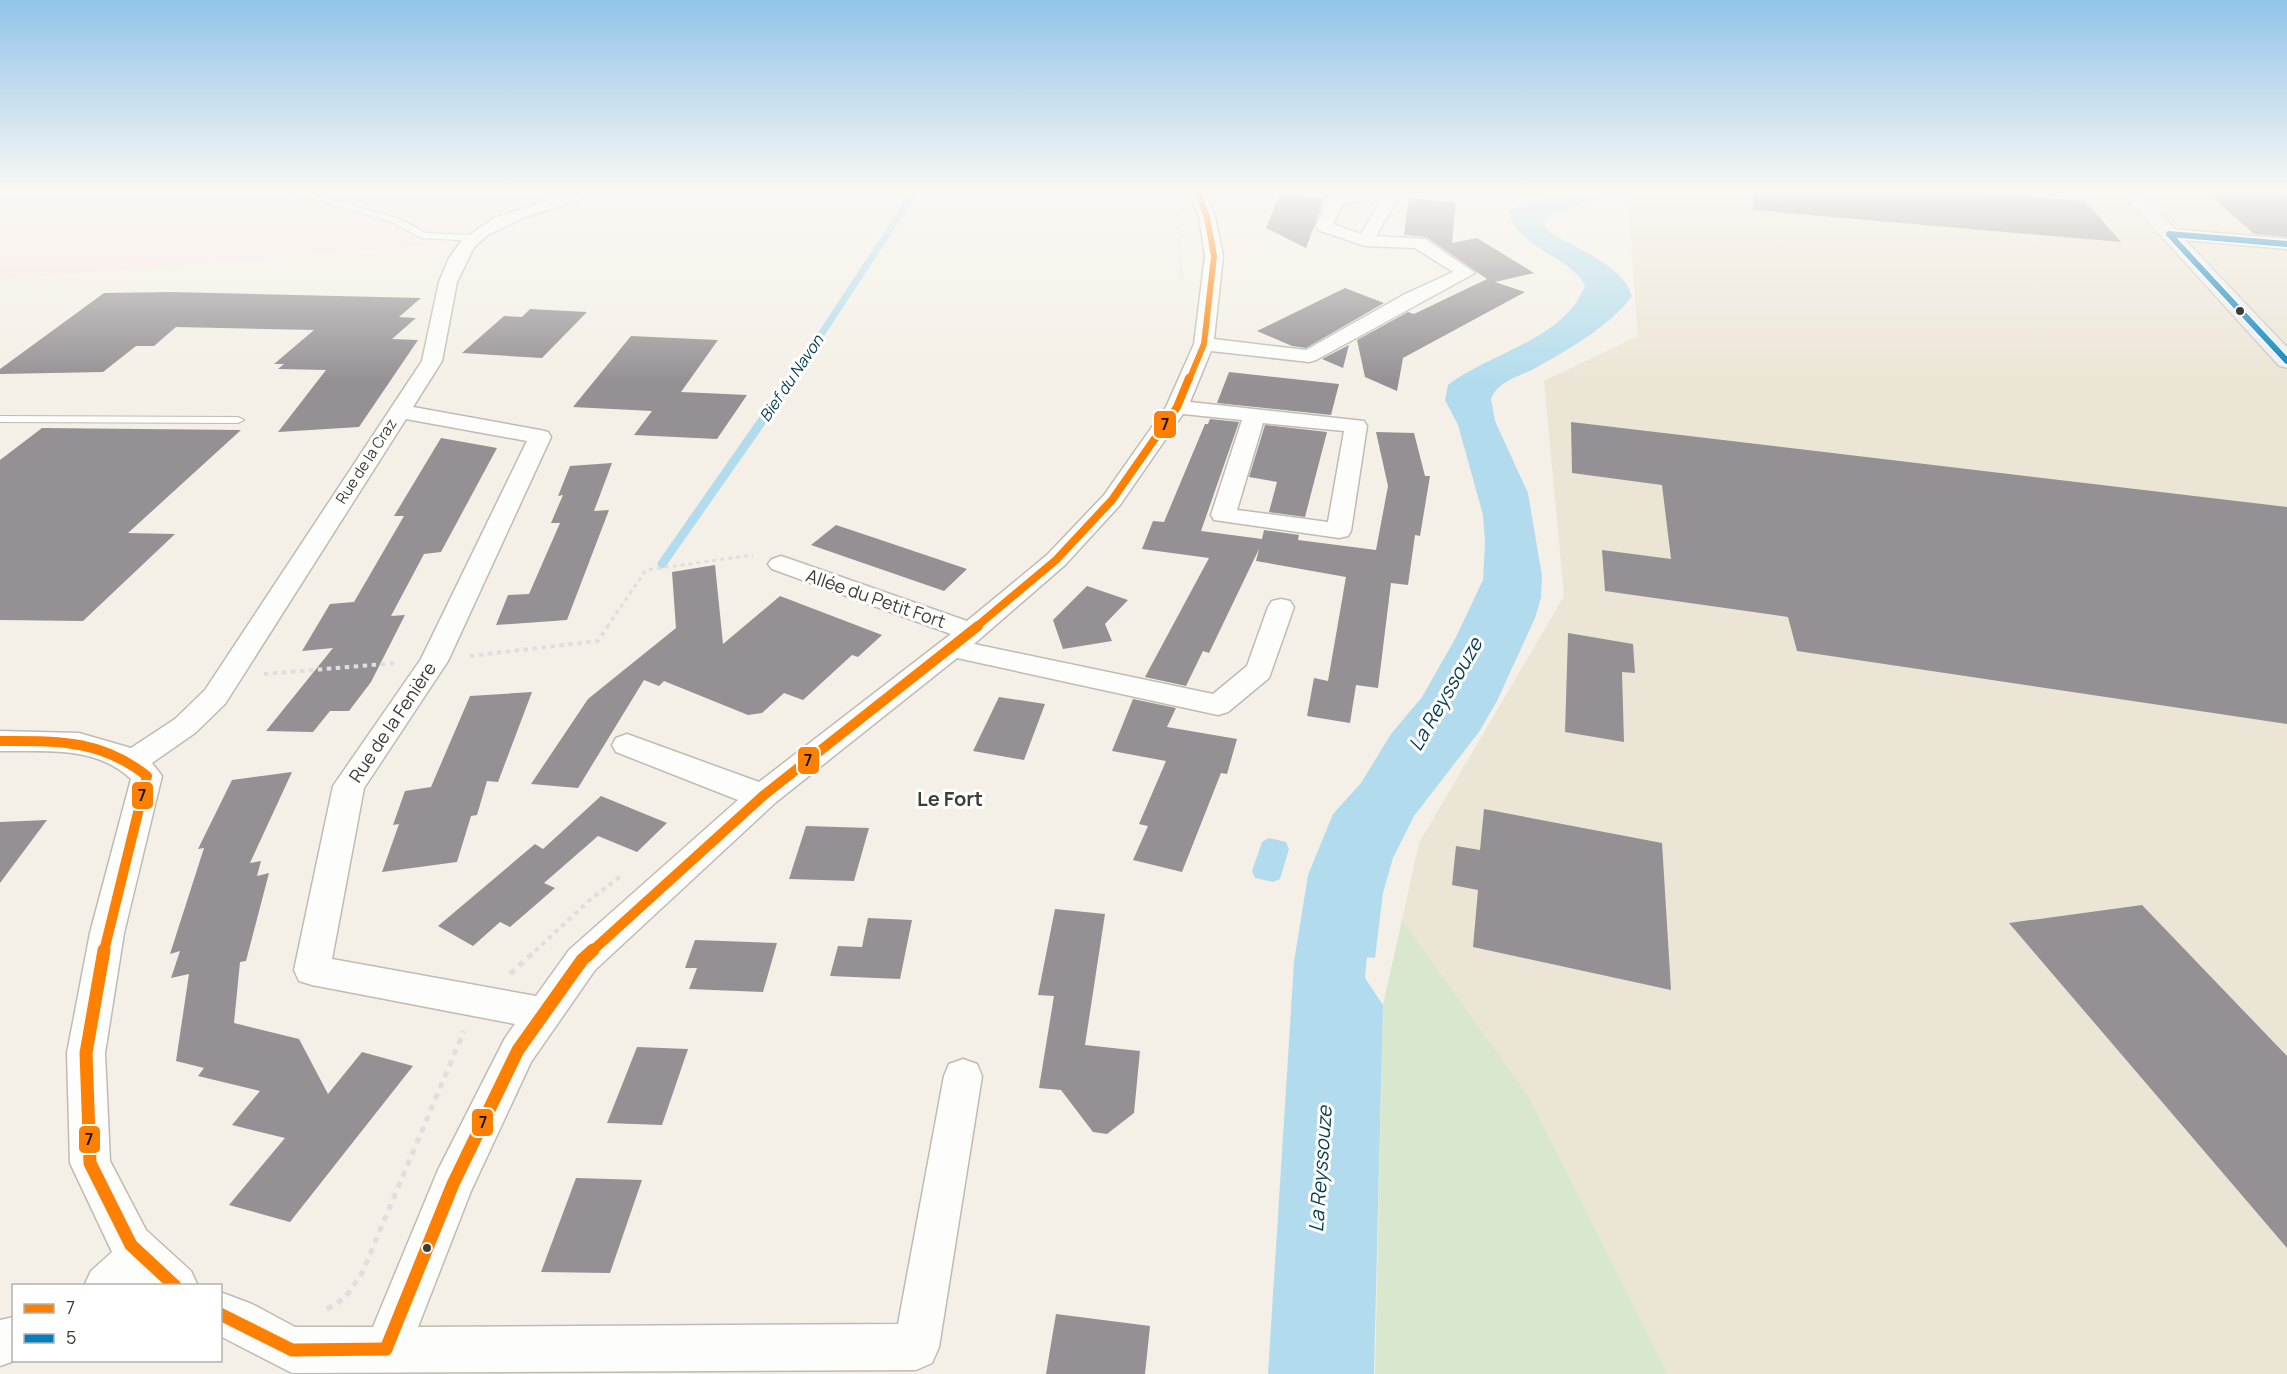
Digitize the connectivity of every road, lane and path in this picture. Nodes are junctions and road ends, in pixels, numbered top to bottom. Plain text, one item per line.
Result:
1 (460, 254) edge
2 (1214, 254) edge
3 (1436, 254) edge
4 (2188, 254) edge
5 (1204, 344) junction
6 (2287, 361) edge
7 (1177, 407) junction
8 (399, 411) junction
9 (1254, 415) junction
10 (0, 419) edge
11 (238, 420) dead end
12 (781, 564) joint
13 (1281, 607) dead end
14 (962, 640) junction
15 (434, 661) junction
16 (227, 677) junction
17 (0, 741) edge
18 (627, 745) dead end
19 (134, 760) junction
20 (764, 795) junction
21 (544, 1013) junction
22 (963, 1076) dead end
23 (141, 1255) junction
24 (108, 1284) edge
25 (174, 1284) edge
26 (222, 1315) edge
27 (382, 1362) edge

1 - 8 street, Rue de la Craz
2 - 5 street
3 - 5 street
4 - 6 street
5 - 7 street
7 - 9 street
7 - 14 street
8 - 15 street, Rue de la Fenière
8 - 16 street, Rue de la Craz
9 - 9 street
10 - 11 lane
12 - 14 street, Allée du Petit Fort
12 - 15 path
13 - 14 street, Allée du Petit Fort
14 - 20 street
15 - 16 path
15 - 21 street, Rue de la Fenière
16 - 19 street, Rue de la Craz
17 - 19 street
18 - 20 street
19 - 23 street
20 - 21 street
21 - 27 street
22 - 27 street
23 - 24 street
23 - 25 street
26 - 27 street

